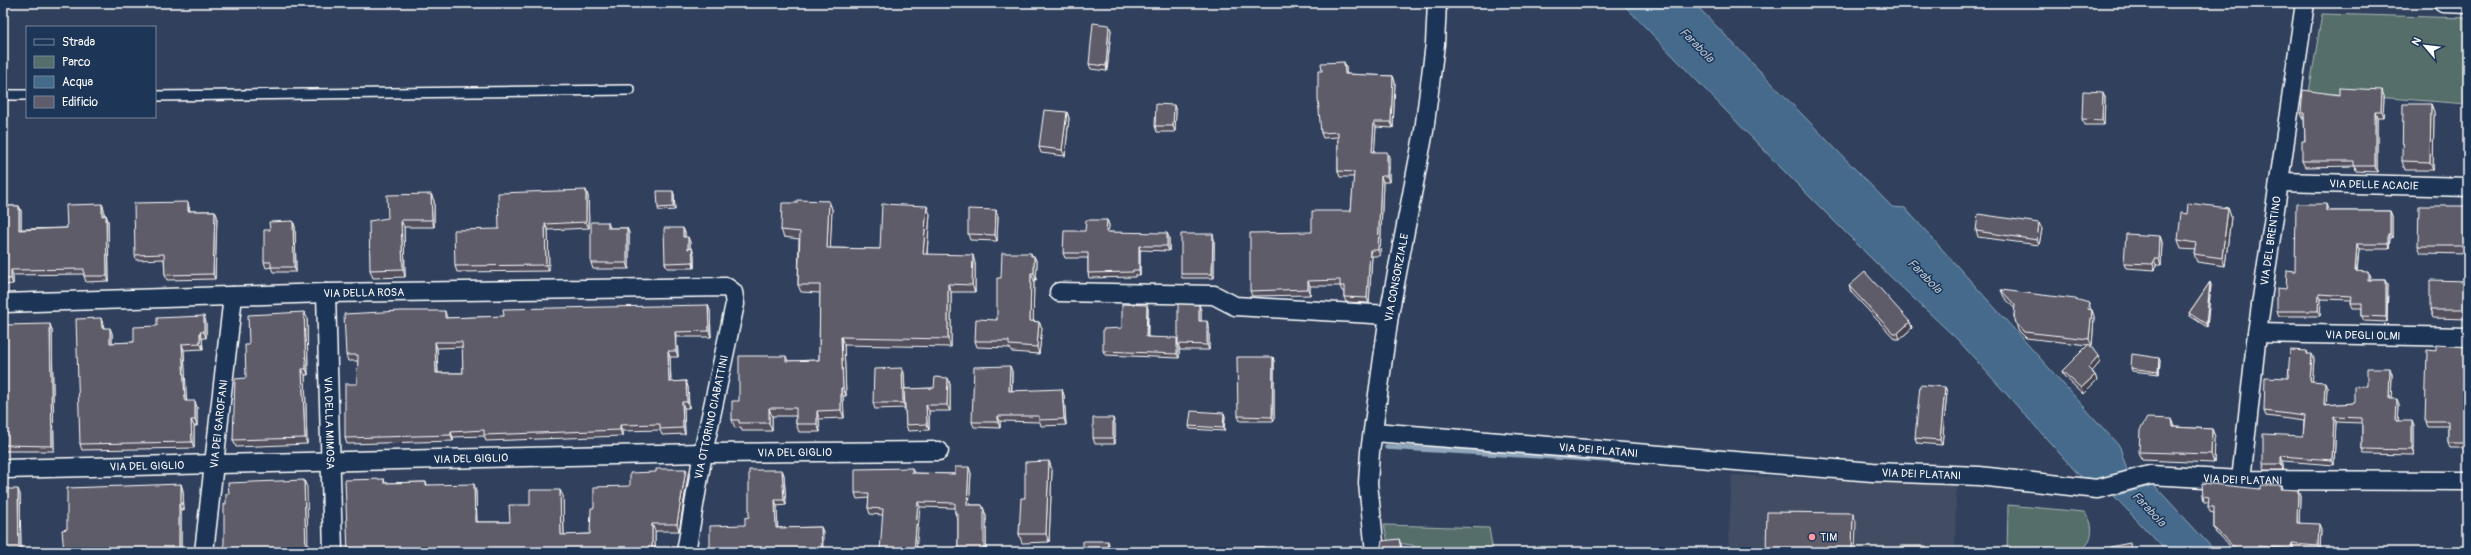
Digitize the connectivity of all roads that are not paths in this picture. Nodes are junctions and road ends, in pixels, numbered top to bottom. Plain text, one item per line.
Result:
1 (1437, 3) edge
2 (2305, 3) edge
3 (2443, 3) edge
4 (2468, 4) edge
5 (630, 90) dead end
6 (3, 95) edge
7 (26, 95) edge
8 (156, 96) edge
9 (2280, 182) junction
10 (2468, 187) edge
11 (726, 287) joint
12 (1059, 292) dead end
13 (326, 293) junction
14 (233, 296) junction
15 (3, 303) edge
16 (1389, 315) junction
17 (2257, 333) junction
18 (2468, 337) edge
19 (1374, 432) junction
20 (939, 451) dead end
21 (703, 453) junction
22 (330, 463) junction
23 (214, 465) junction
24 (3, 469) edge
25 (2241, 480) junction
26 (2468, 481) edge
27 (204, 552) edge
28 (333, 552) edge
29 (686, 552) edge
30 (1375, 552) edge

1 - 16 street, VIA CONSORZIALE
2 - 9 street, VIA DEL BRENTINO
3 - 4 street
5 - 8 lane
6 - 7 lane
9 - 10 street, VIA DELLE ACACIE
9 - 17 street, VIA DEL BRENTINO
11 - 13 street, VIA DELLA ROSA
11 - 21 street, VIA OTTORINO CIABATTINI
12 - 16 street
13 - 14 street, VIA DELLA ROSA
13 - 22 street, VIA DELLA MIMOSA
14 - 15 street, VIA DELLA ROSA
14 - 23 street, VIA DEI GAROFANI
16 - 19 street, VIA CONSORZIALE
17 - 18 street, VIA DEGLI OLMI
17 - 25 street, VIA DEL BRENTINO
19 - 25 street, VIA DEI PLATANI
19 - 30 street, VIA CONSORZIALE
20 - 21 street, VIA DEL GIGLIO
21 - 22 street, VIA DEL GIGLIO
21 - 29 street, VIA OTTORINO CIABATTINI
22 - 23 street, VIA DEL GIGLIO
22 - 28 street, VIA DELLA MIMOSA
23 - 24 street, VIA DEL GIGLIO
23 - 27 street, VIA DEI GAROFANI
25 - 26 street, VIA DEI PLATANI

